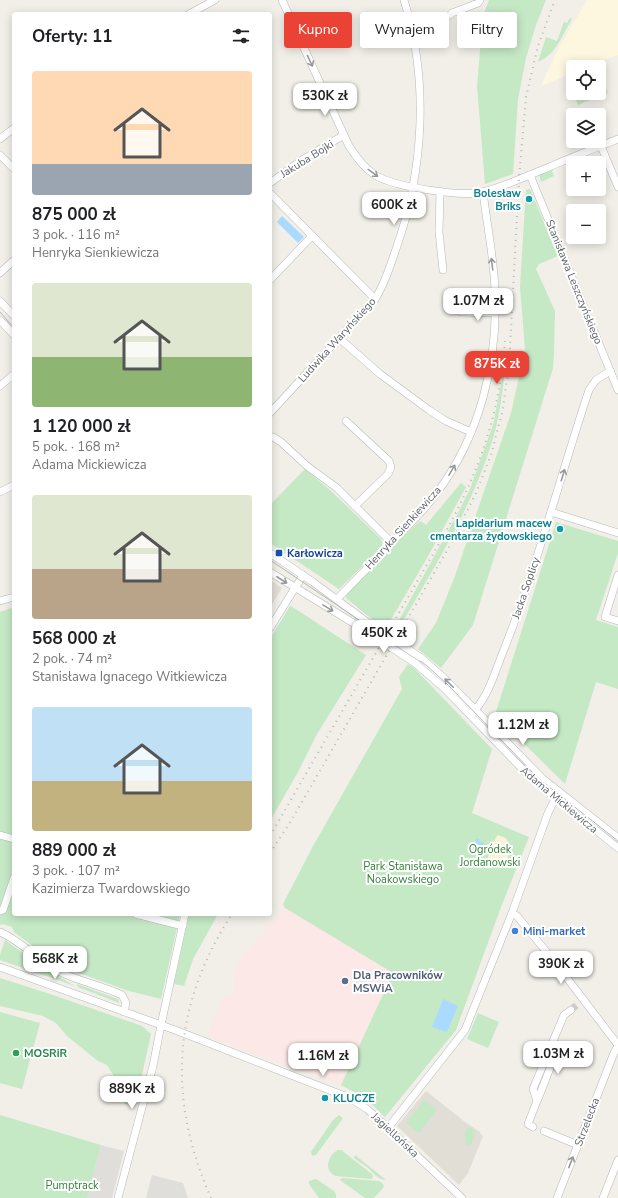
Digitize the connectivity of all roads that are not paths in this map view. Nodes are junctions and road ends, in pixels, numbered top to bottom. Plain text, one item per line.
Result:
1 (215, 0) edge
2 (282, 0) edge
3 (404, 0) edge
4 (480, 0) edge
5 (193, 12) edge
6 (450, 15) dead end
7 (12, 130) edge
8 (344, 135) junction
9 (618, 139) edge
10 (0, 140) edge
11 (606, 144) edge
12 (596, 148) edge
13 (602, 148) edge
14 (0, 155) edge
15 (12, 167) edge
16 (530, 175) junction
17 (272, 182) edge
18 (618, 187) edge
19 (414, 188) junction
20 (440, 191) junction
21 (483, 192) junction
22 (272, 195) edge
23 (312, 236) junction
24 (12, 262) edge
25 (443, 270) dead end
26 (0, 273) edge
27 (272, 278) edge
28 (375, 299) junction
29 (0, 301) edge
30 (461, 312) dead end
31 (495, 313) junction
32 (12, 314) edge
33 (0, 320) edge
34 (12, 333) edge
35 (339, 338) junction
36 (610, 371) junction
37 (12, 376) edge
38 (0, 386) edge
39 (618, 390) edge
40 (272, 411) edge
41 (346, 421) dead end
42 (471, 432) junction
43 (272, 438) edge
44 (12, 486) edge
45 (0, 492) edge
46 (355, 506) junction
47 (551, 512) junction
48 (618, 533) edge
49 (392, 543) junction
50 (272, 554) edge
51 (272, 573) edge
52 (303, 575) junction
53 (618, 575) edge
54 (295, 588) junction
55 (12, 598) edge
56 (337, 600) junction
57 (0, 601) edge
58 (618, 621) edge
59 (272, 625) edge
60 (417, 660) junction
61 (472, 713) junction
62 (558, 796) junction
63 (0, 835) edge
64 (618, 838) edge
65 (12, 839) edge
66 (618, 848) edge
67 (12, 884) edge
68 (0, 911) edge
69 (512, 913) junction
70 (140, 916) edge
71 (185, 916) edge
72 (183, 926) junction
73 (0, 932) edge
74 (0, 968) edge
75 (571, 1010) tunnel mouth
76 (124, 1012) junction
77 (161, 1025) junction
78 (618, 1046) edge
79 (533, 1127) dead end
80 (388, 1128) junction
81 (544, 1131) dead end
82 (578, 1145) junction
83 (618, 1160) edge
84 (118, 1198) edge
85 (462, 1198) edge
86 (557, 1198) edge
87 (603, 1198) edge

1 - 5 street
2 -> 8 street
3 - 19 street, Ludwika Waryńskiego
4 - 6 street
7 - 10 street
8 - 17 street, Jakuba Bojki
8 -> 19 street
9 - 11 street
12 - 16 street
13 - 18 street
14 - 15 street
16 - 21 street
16 - 36 street, Stanisława Leszczyńskiego
19 - 20 street
19 - 28 street, Ludwika Waryńskiego
20 - 21 street
20 - 25 street
31 -> 21 street, Henryka Sienkiewicza
22 - 23 street
23 - 27 street
23 - 28 street
24 - 26 street
28 - 35 street, Ludwika Waryńskiego
29 - 32 street
30 - 31 street
31 - 42 street, Henryka Sienkiewicza
33 - 34 street
35 - 40 street, Ludwika Waryńskiego
35 - 42 street
36 - 39 street, Stanisława Leszczyńskiego
47 -> 36 street, Jacka Soplicy
37 - 38 street
41 - 46 street
49 -> 42 street, Henryka Sienkiewicza
43 - 46 street
44 - 45 street
46 - 49 street
47 - 48 street
47 - 61 street, Jacka Soplicy
49 - 56 street, Henryka Sienkiewicza
50 - 52 street, Adama Mickiewicza
51 -> 54 street, Adama Mickiewicza
52 - 54 street
52 - 56 street, Adama Mickiewicza
53 - 58 street
54 - 59 street
54 -> 60 street, Adama Mickiewicza, bridge
55 - 57 street
56 - 60 street, Adama Mickiewicza, bridge
60 - 61 street, Adama Mickiewicza
61 - 62 street, Adama Mickiewicza
62 - 64 street, Adama Mickiewicza
62 - 66 street, Adama Mickiewicza
62 - 69 street
63 - 65 street
67 - 68 street
69 - 78 street
69 - 80 street
70 - 72 street
71 - 72 street
72 - 77 street
73 - 76 street
74 - 76 street, Jagiellońska
75 - 79 street
76 - 77 street, Jagiellońska
77 - 80 street, Jagiellońska
77 - 84 street
78 - 82 street, Strzelecka
80 - 85 street, Jagiellońska
81 - 82 street
86 -> 82 street, Strzelecka
83 - 87 street

